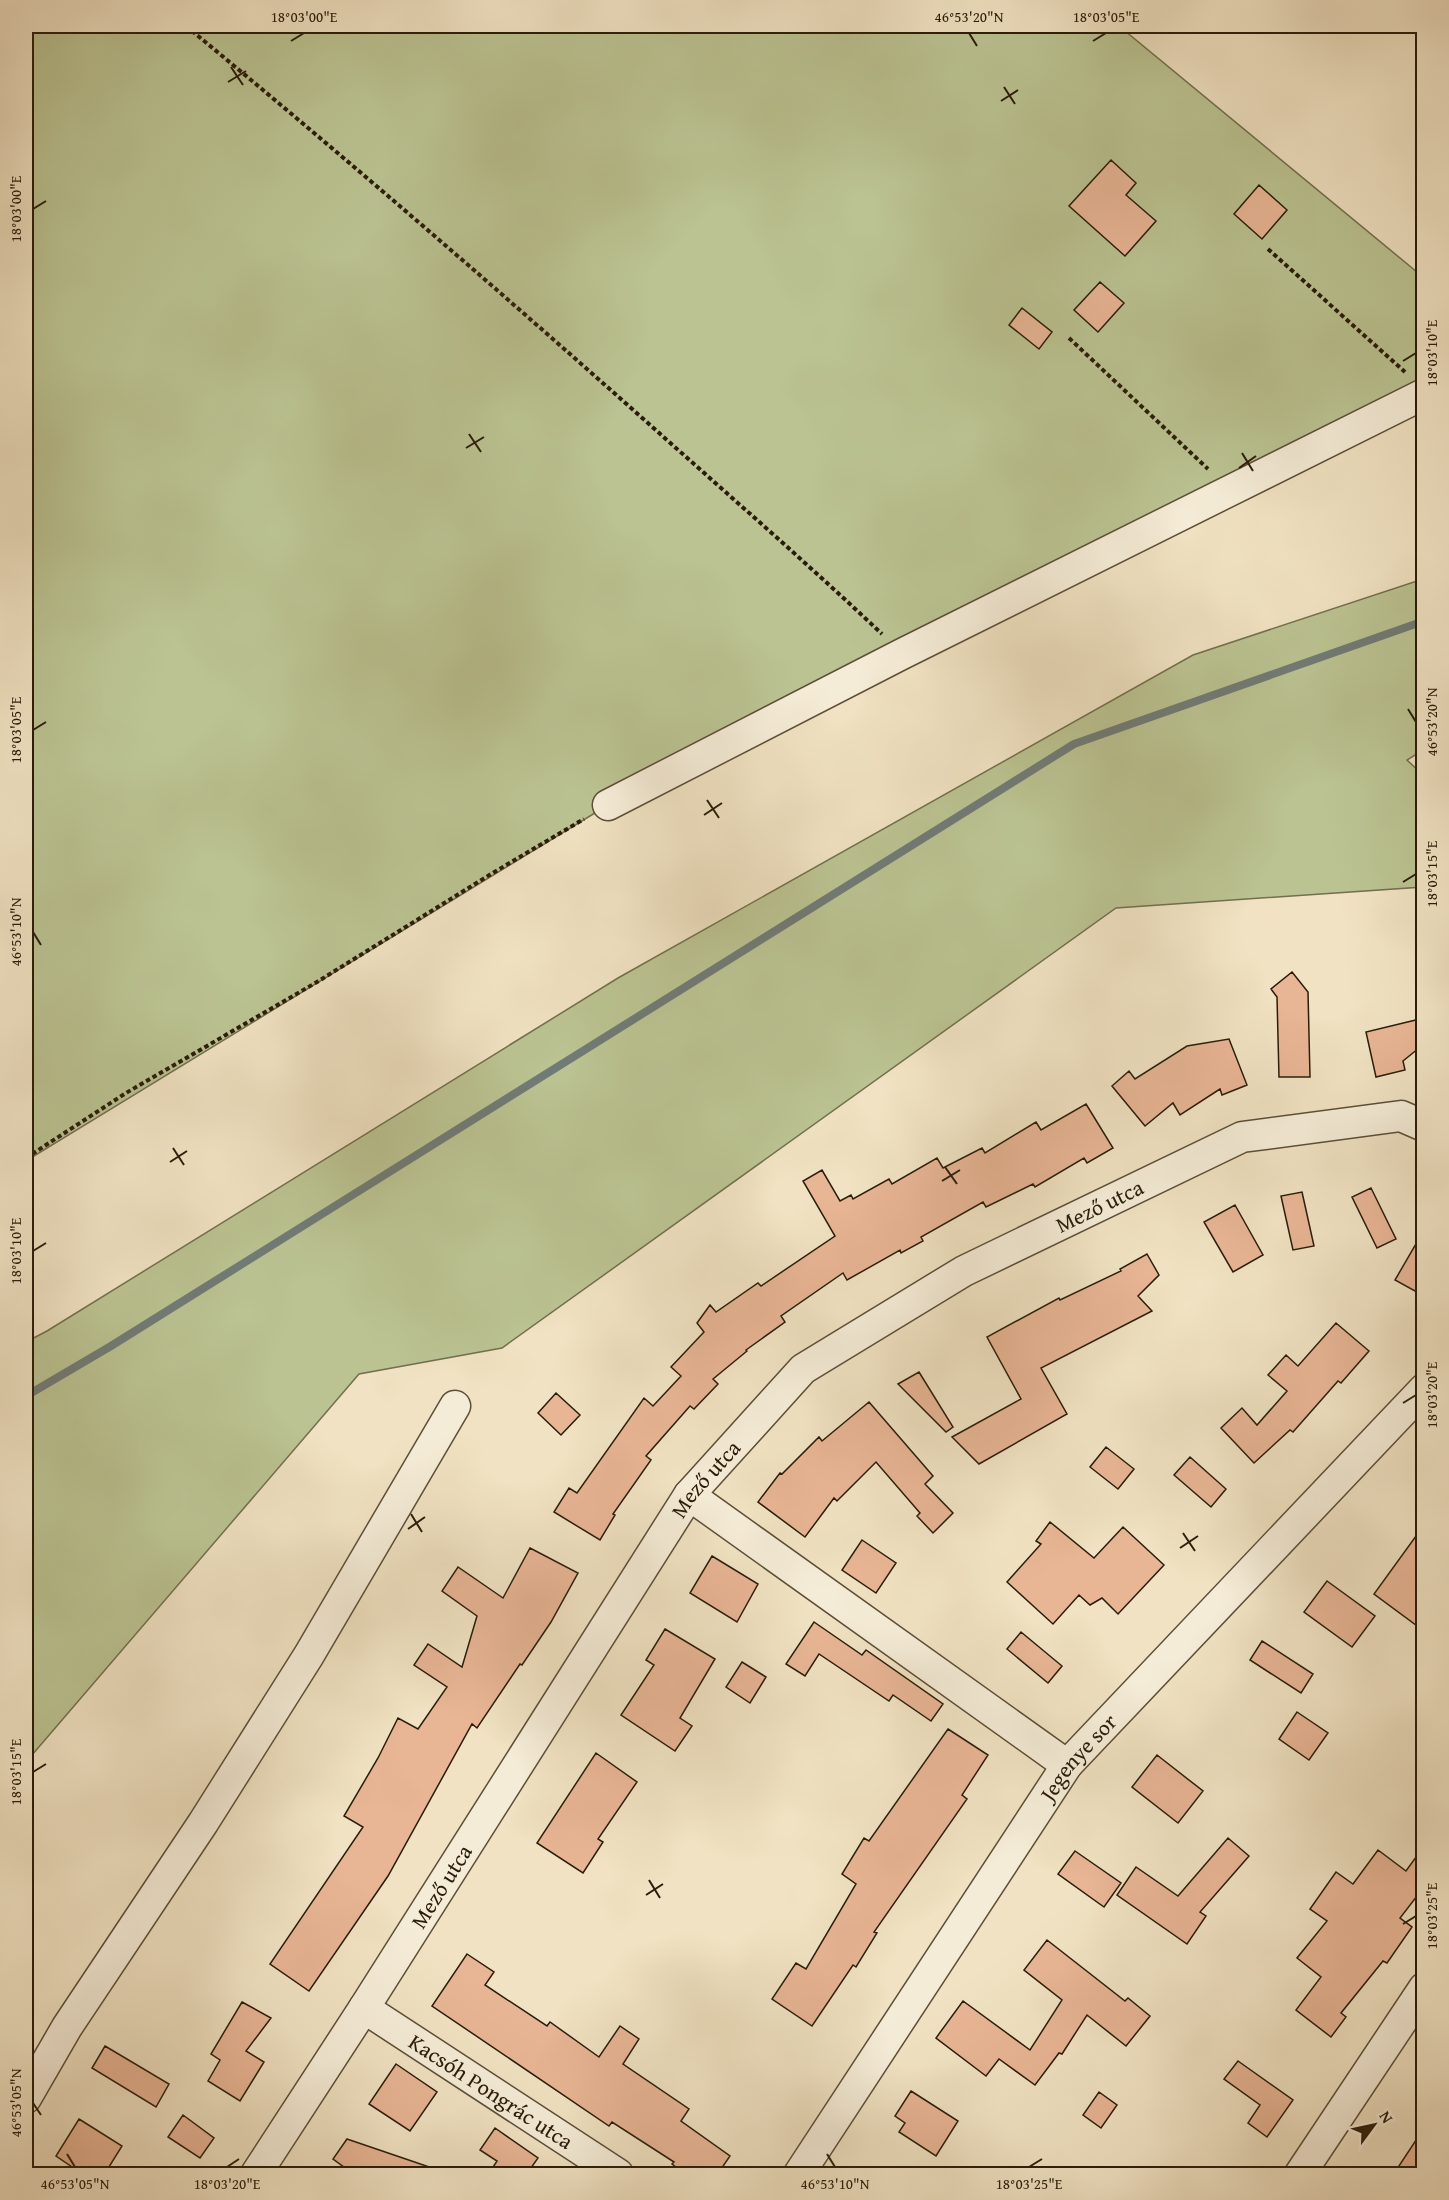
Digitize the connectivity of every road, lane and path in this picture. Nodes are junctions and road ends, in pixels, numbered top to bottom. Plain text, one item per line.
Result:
1 (186, 26) edge
2 (1268, 249) dead end
3 (1069, 338) dead end
4 (1415, 384) edge
5 (1230, 490) junction
6 (902, 654) junction
7 (608, 805) joint
8 (1424, 1126) edge
9 (26, 1158) edge
10 (1424, 1389) edge
11 (454, 1406) dead end
12 (689, 1495) junction
13 (1067, 1764) junction
14 (1424, 1988) edge
15 (364, 2008) junction
16 (26, 2098) edge
17 (256, 2175) edge
18 (618, 2175) edge
19 (799, 2175) edge
20 (1300, 2175) edge

1 - 6 path
2 - 4 path
3 - 5 path
4 - 5 street
5 - 6 street
6 - 7 street
7 - 9 path
8 - 12 street, Mező utca
10 - 13 street, Jegenye sor
11 - 16 street
12 - 13 street
12 - 15 street, Mező utca
13 - 19 street, Jegenye sor
14 - 20 street
15 - 17 street, Mező utca
15 - 18 street, Kacsóh Pongrác utca

